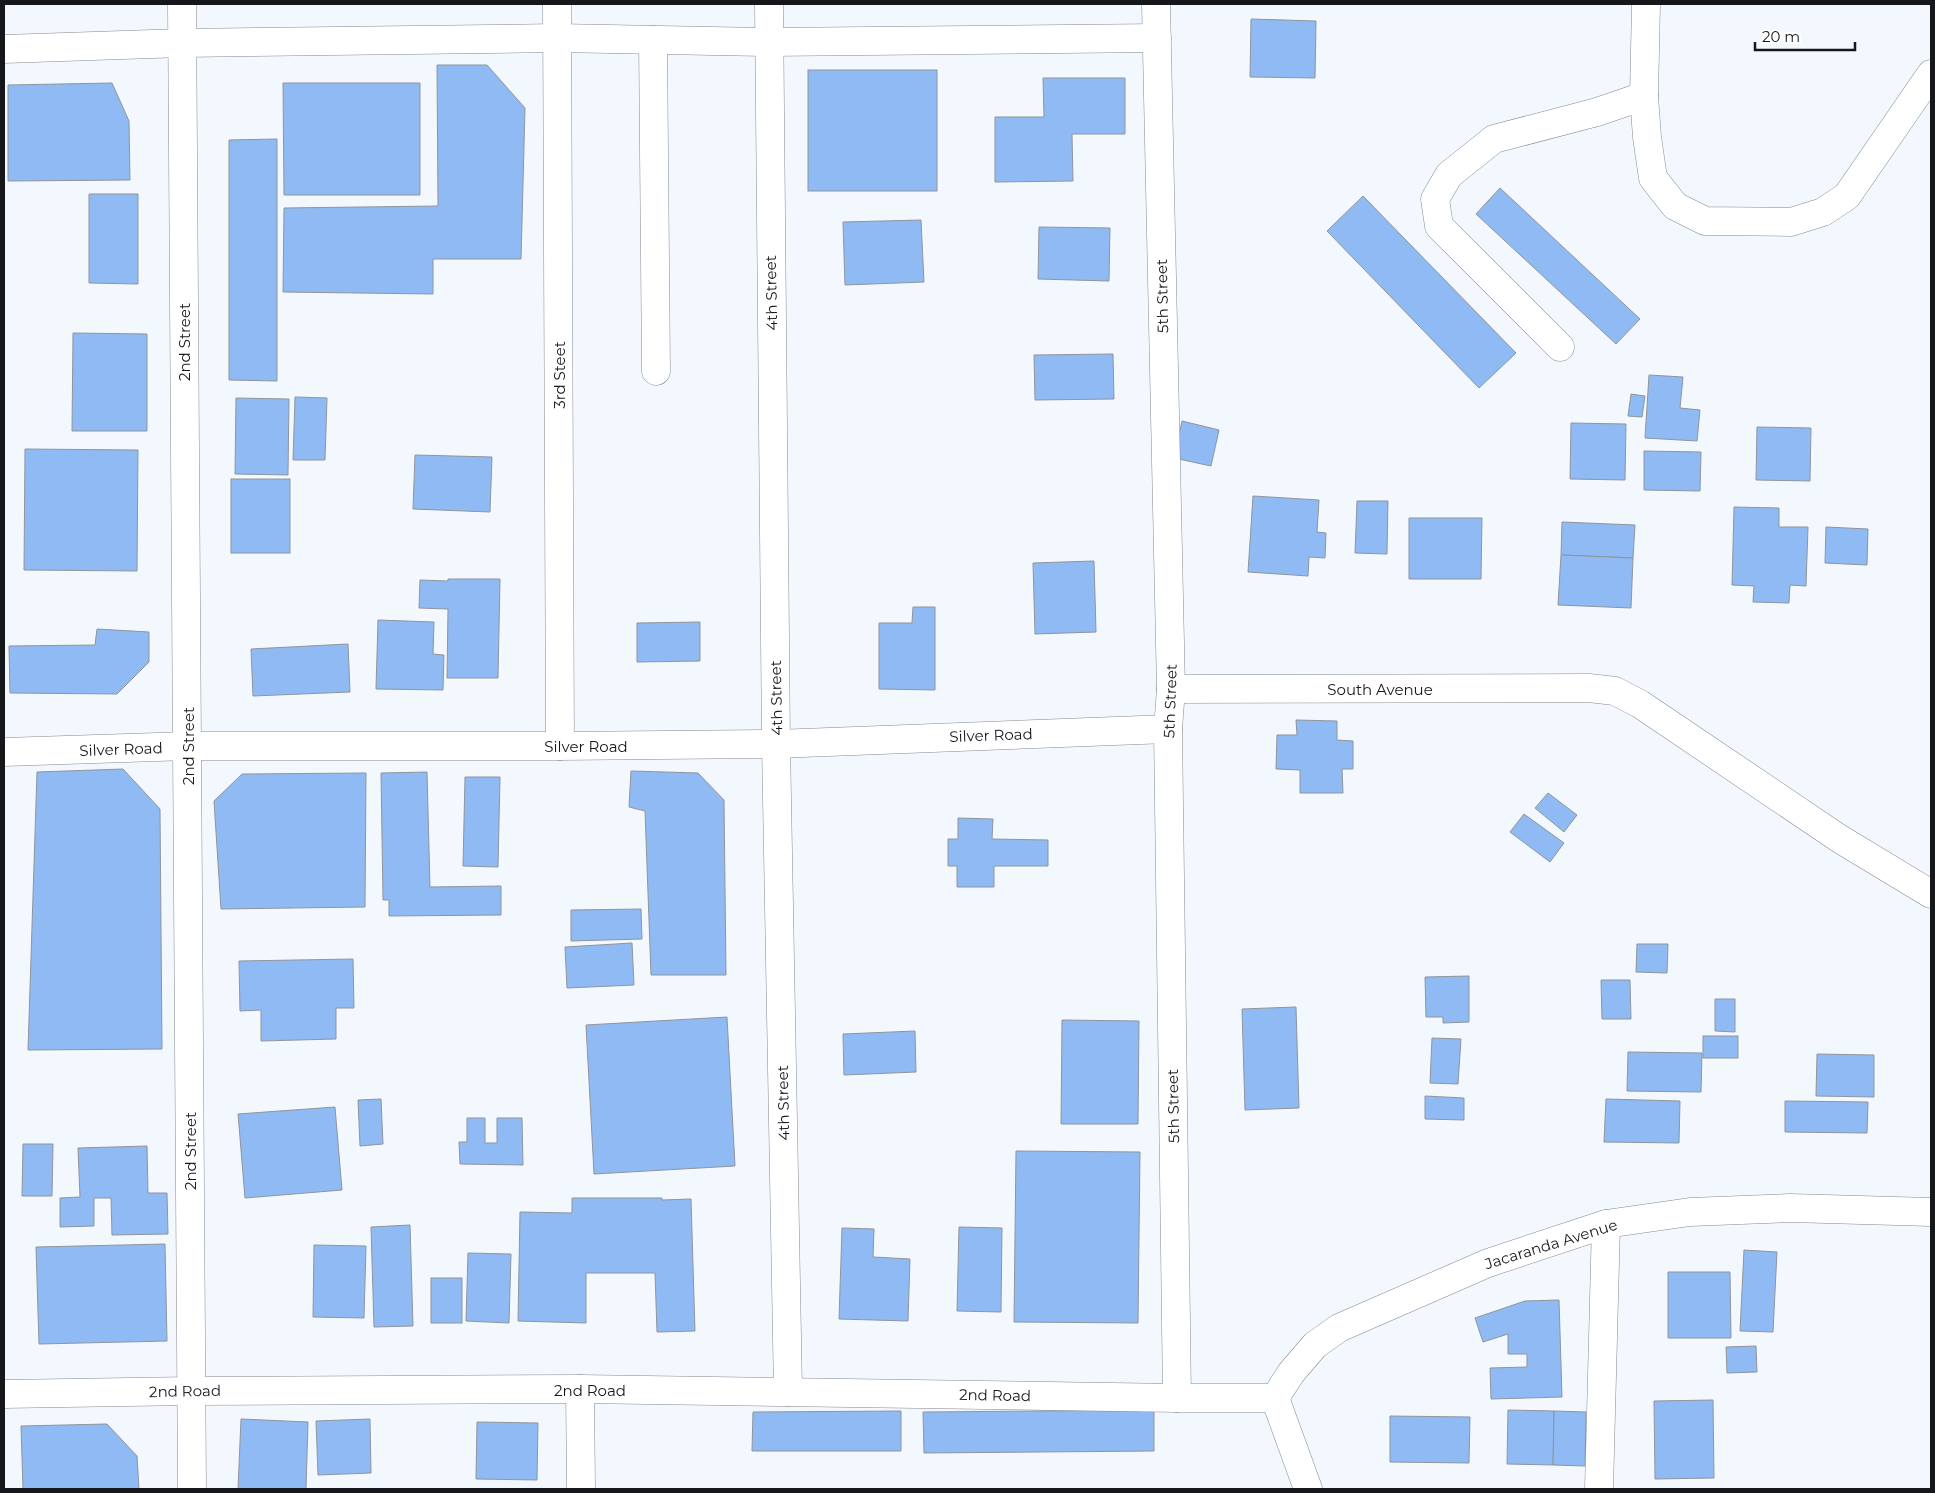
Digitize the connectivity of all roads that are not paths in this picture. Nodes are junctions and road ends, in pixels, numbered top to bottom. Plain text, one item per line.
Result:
1 (182, 4) edge
2 (557, 4) edge
3 (769, 4) edge
4 (1156, 4) edge
5 (1646, 4) edge
6 (557, 38) junction
7 (1156, 38) junction
8 (653, 40) junction
9 (769, 42) junction
10 (182, 43) junction
11 (4, 49) edge
12 (1931, 74) edge
13 (1644, 96) junction
14 (1560, 347) dead end
15 (656, 371) dead end
16 (1171, 690) junction
17 (1168, 729) junction
18 (776, 744) junction
19 (188, 746) junction
20 (560, 746) junction
21 (4, 752) edge
22 (1931, 894) edge
23 (1931, 1212) edge
24 (1606, 1224) junction
25 (580, 1389) junction
26 (191, 1391) junction
27 (788, 1392) junction
28 (4, 1394) edge
29 (1177, 1398) junction
30 (1275, 1398) junction
31 (192, 1489) edge
32 (581, 1489) edge
33 (1308, 1489) edge
34 (1599, 1489) edge

1 - 10 street, 2nd Street
2 - 6 street, 3rd Steet
3 - 9 street, 4th Street
4 - 7 street, 5th Street
5 - 13 street
6 - 8 street
6 - 10 street
6 - 20 street, 3rd Steet
7 - 9 street
7 - 16 street, 5th Street
8 - 9 street
8 - 15 street
9 - 18 street, 4th Street
10 - 11 street
10 - 19 street, 2nd Street
12 - 13 street
13 - 14 street
16 - 17 street, 5th Street
16 - 22 street, South Avenue
17 - 18 street, Silver Road
17 - 29 street, 5th Street
18 - 20 street, Silver Road
18 - 27 street, 4th Street
19 - 20 street, Silver Road
19 - 21 street, Silver Road
19 - 26 street, 2nd Street
23 - 24 street, Jacaranda Avenue
24 - 30 street, Jacaranda Avenue
24 - 34 street
25 - 26 street, 2nd Road
25 - 27 street, 2nd Road
25 - 32 street
26 - 28 street, 2nd Road
26 - 31 street, 2nd Street
27 - 29 street, 2nd Road
29 - 30 street, 2nd Road
30 - 33 street

